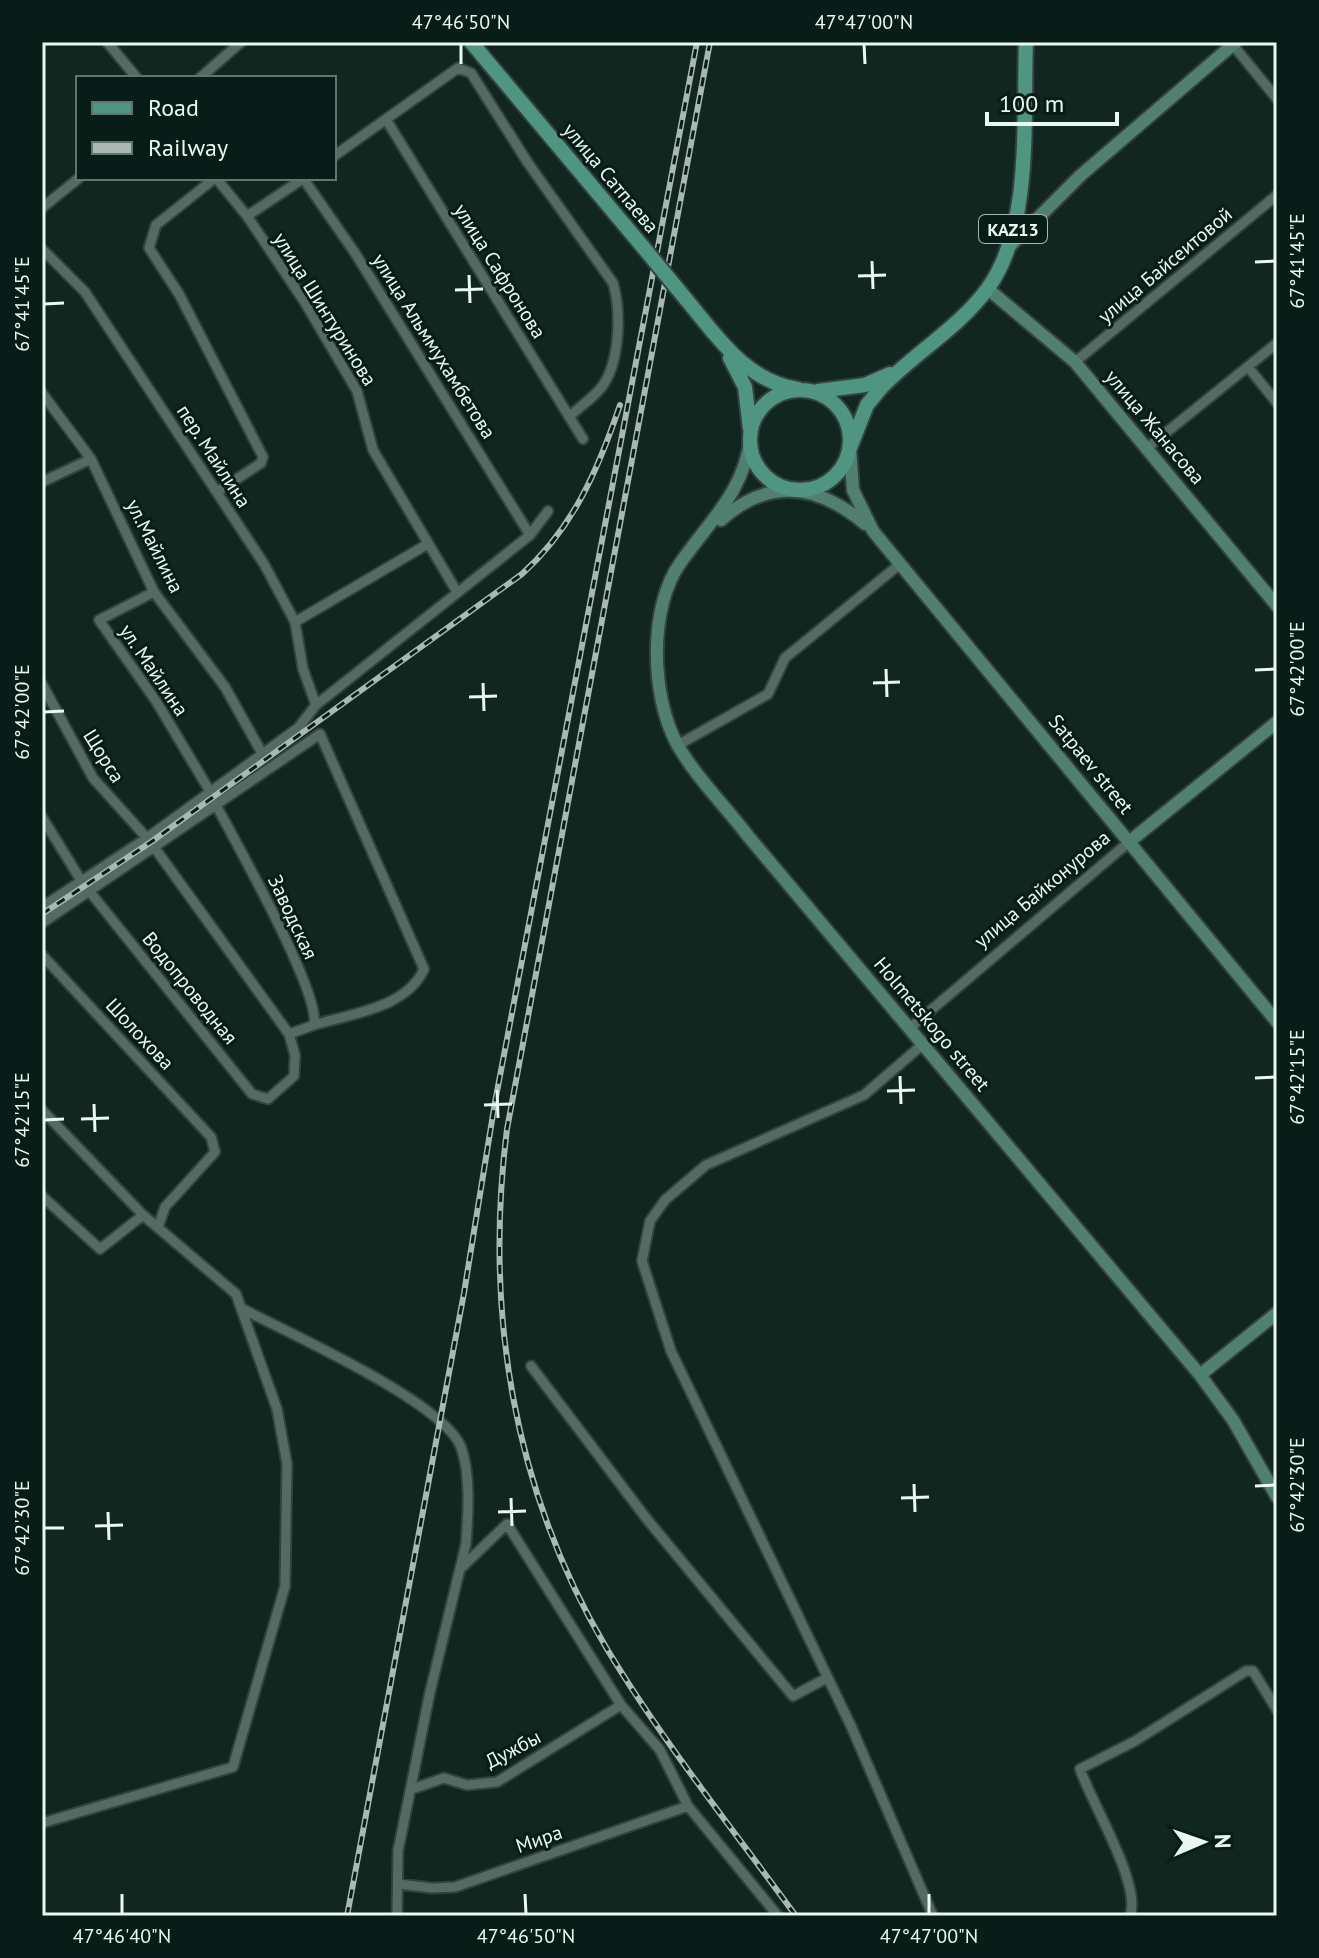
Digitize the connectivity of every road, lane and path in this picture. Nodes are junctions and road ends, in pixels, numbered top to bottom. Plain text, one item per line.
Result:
1 (107, 42) edge
2 (241, 42) edge
3 (471, 42) edge
4 (1026, 42) edge
5 (1235, 44) edge
6 (135, 76) edge
7 (202, 76) edge
8 (1277, 99) edge
9 (387, 121) junction
10 (336, 155) edge
11 (77, 180) edge
12 (212, 180) edge
13 (217, 180) edge
14 (301, 180) edge
15 (305, 180) edge
16 (1277, 195) edge
17 (42, 208) edge
18 (247, 216) junction
19 (1008, 248) junction
20 (42, 249) edge
21 (988, 289) junction
22 (720, 341) junction
23 (1277, 343) edge
24 (1075, 362) junction
25 (1248, 367) junction
26 (898, 370) junction
27 (808, 391) junction
28 (42, 393) edge
29 (1277, 403) edge
30 (569, 417) junction
31 (751, 437) junction
32 (583, 439) dead end
33 (850, 448) junction
34 (1147, 448) junction
35 (91, 459) junction
36 (42, 482) edge
37 (800, 490) junction
38 (217, 492) junction
39 (548, 511) dead end
40 (873, 531) junction
41 (530, 535) junction
42 (426, 545) junction
43 (692, 547) junction
44 (900, 564) junction
45 (154, 592) junction
46 (457, 592) junction
47 (1277, 606) edge
48 (295, 622) junction
49 (42, 684) edge
50 (316, 705) junction
51 (1277, 722) edge
52 (678, 745) junction
53 (263, 755) junction
54 (211, 793) junction
55 (216, 805) junction
56 (42, 817) edge
57 (147, 838) junction
58 (1129, 842) junction
59 (154, 847) junction
60 (82, 882) junction
61 (90, 892) junction
62 (60, 896) junction
63 (42, 907) edge
64 (67, 907) junction
65 (42, 923) edge
66 (42, 955) edge
67 (1277, 1022) edge
68 (314, 1025) junction
69 (910, 1028) junction
70 (289, 1034) junction
71 (922, 1045) junction
72 (42, 1110) edge
73 (42, 1196) edge
74 (143, 1215) junction
75 (158, 1227) junction
76 (241, 1308) junction
77 (1277, 1313) edge
78 (531, 1366) dead end
79 (1200, 1375) junction
80 (1277, 1497) edge
81 (461, 1568) junction
82 (827, 1678) junction
83 (621, 1705) junction
84 (1277, 1710) edge
85 (412, 1789) junction
86 (688, 1806) junction
87 (42, 1823) edge
88 (399, 1884) junction
89 (397, 1916) edge
90 (776, 1916) edge
91 (933, 1916) edge
92 (1130, 1916) edge

1 - 6 street
2 - 7 street
3 - 22 main road, улица Сатпаева / KAZ13, bridge
4 - 19 main road, KAZ13
5 - 8 street
5 - 19 street
9 - 10 street
9 - 30 street, улица Сафронова
9 - 30 street
11 - 17 street
12 - 38 street
13 - 18 street, улица Шинтуринова
14 - 18 street
15 - 41 street, улица Альммухамбетова
16 - 24 street, улица Байсеитовой
18 - 42 street, улица Шинтуринова
19 - 21 main road, KAZ13
20 - 38 street, пер. Майлина
21 - 24 street, улица Жанасова
21 - 26 main road, KAZ13
22 - 27 main road, KAZ13
22 - 31 main road, KAZ13
23 - 25 street
24 - 34 street, улица Жанасова
25 - 29 street
25 - 34 street
26 - 27 main road, KAZ13
26 - 33 main road, KAZ13
27 - 31 main road, KAZ13
27 - 33 main road, KAZ13
28 - 35 street, ул.Майлина
30 - 32 street, улица Сафронова
31 - 37 main road, KAZ13
31 - 43 street
33 - 37 main road, KAZ13
33 - 40 street
34 - 47 street, улица Жанасова
35 - 36 street
35 - 45 street, ул.Майлина
37 - 40 street
37 - 43 street
38 - 48 street, пер. Майлина
39 - 41 street
40 - 44 street, Satpaev street
41 - 46 street
42 - 46 street, улица Шинтуринова
42 - 48 street
43 - 52 street, Holmetskogo street
44 - 52 street
44 - 58 street, Satpaev street
45 - 53 street, ул.Майлина
45 - 54 street, ул. Майлина
46 - 50 street
48 - 50 street, пер. Майлина
49 - 57 street, Щорса
50 - 53 street
51 - 58 street, улица Байконурова
52 - 69 street, Holmetskogo street
53 - 54 street
54 - 57 street
55 - 59 street
55 - 68 street, Заводская
55 - 68 street
56 - 60 street
57 - 60 street
58 - 67 street, Satpaev street
58 - 69 street, улица Байконурова
59 - 61 street
59 - 70 street
60 - 62 street
61 - 64 street
61 - 70 street, Водопроводная
62 - 63 street
62 - 64 street
64 - 65 street
66 - 75 street, Шолохова
68 - 70 street
69 - 71 street, Holmetskogo street
71 - 79 street, Holmetskogo street
71 - 82 street
72 - 74 street
73 - 74 street
74 - 75 street
75 - 76 street
76 - 81 street
76 - 87 street
77 - 79 street
78 - 82 street
79 - 80 street, Holmetskogo street
81 - 83 street
81 - 85 street
82 - 91 street
83 - 85 street, Дужбы
83 - 86 street
84 - 92 street
85 - 88 street
86 - 88 street, Мира
86 - 90 street
88 - 89 street

